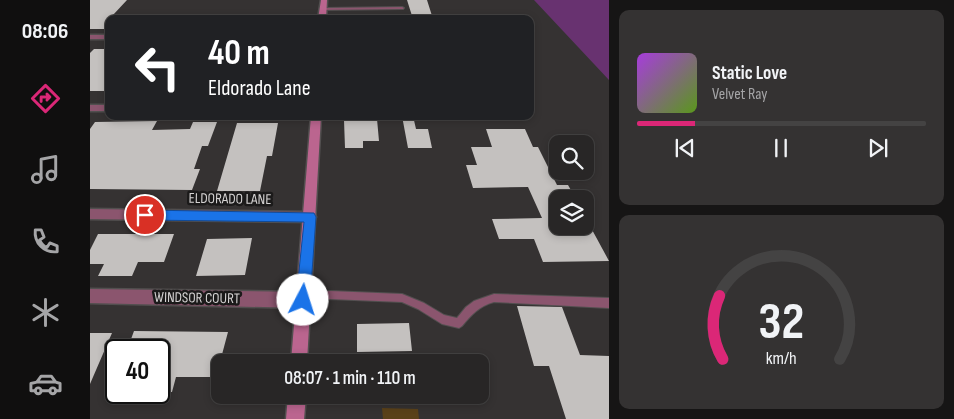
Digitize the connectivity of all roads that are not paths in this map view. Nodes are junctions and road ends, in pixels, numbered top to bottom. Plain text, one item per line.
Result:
1 (324, 0) edge
2 (346, 0) edge
3 (346, 8) junction
4 (402, 8) dead end
5 (322, 9) junction
6 (322, 15) edge
7 (90, 37) edge
8 (105, 37) edge
9 (90, 108) edge
10 (105, 108) edge
11 (316, 120) edge
12 (90, 214) edge
13 (310, 217) junction
14 (90, 296) edge
15 (303, 300) junction
16 (609, 303) edge
17 (300, 354) edge
18 (296, 404) edge
19 (295, 419) edge

1 - 5 street
2 - 3 lane
3 - 4 lane
3 - 5 lane
5 - 6 street
7 - 8 street
9 - 10 street
11 - 13 street
12 - 13 street, ELDORADO LANE
13 - 15 street
14 - 15 street, WINDSOR COURT
15 - 16 lane
15 - 17 street
18 - 19 street

